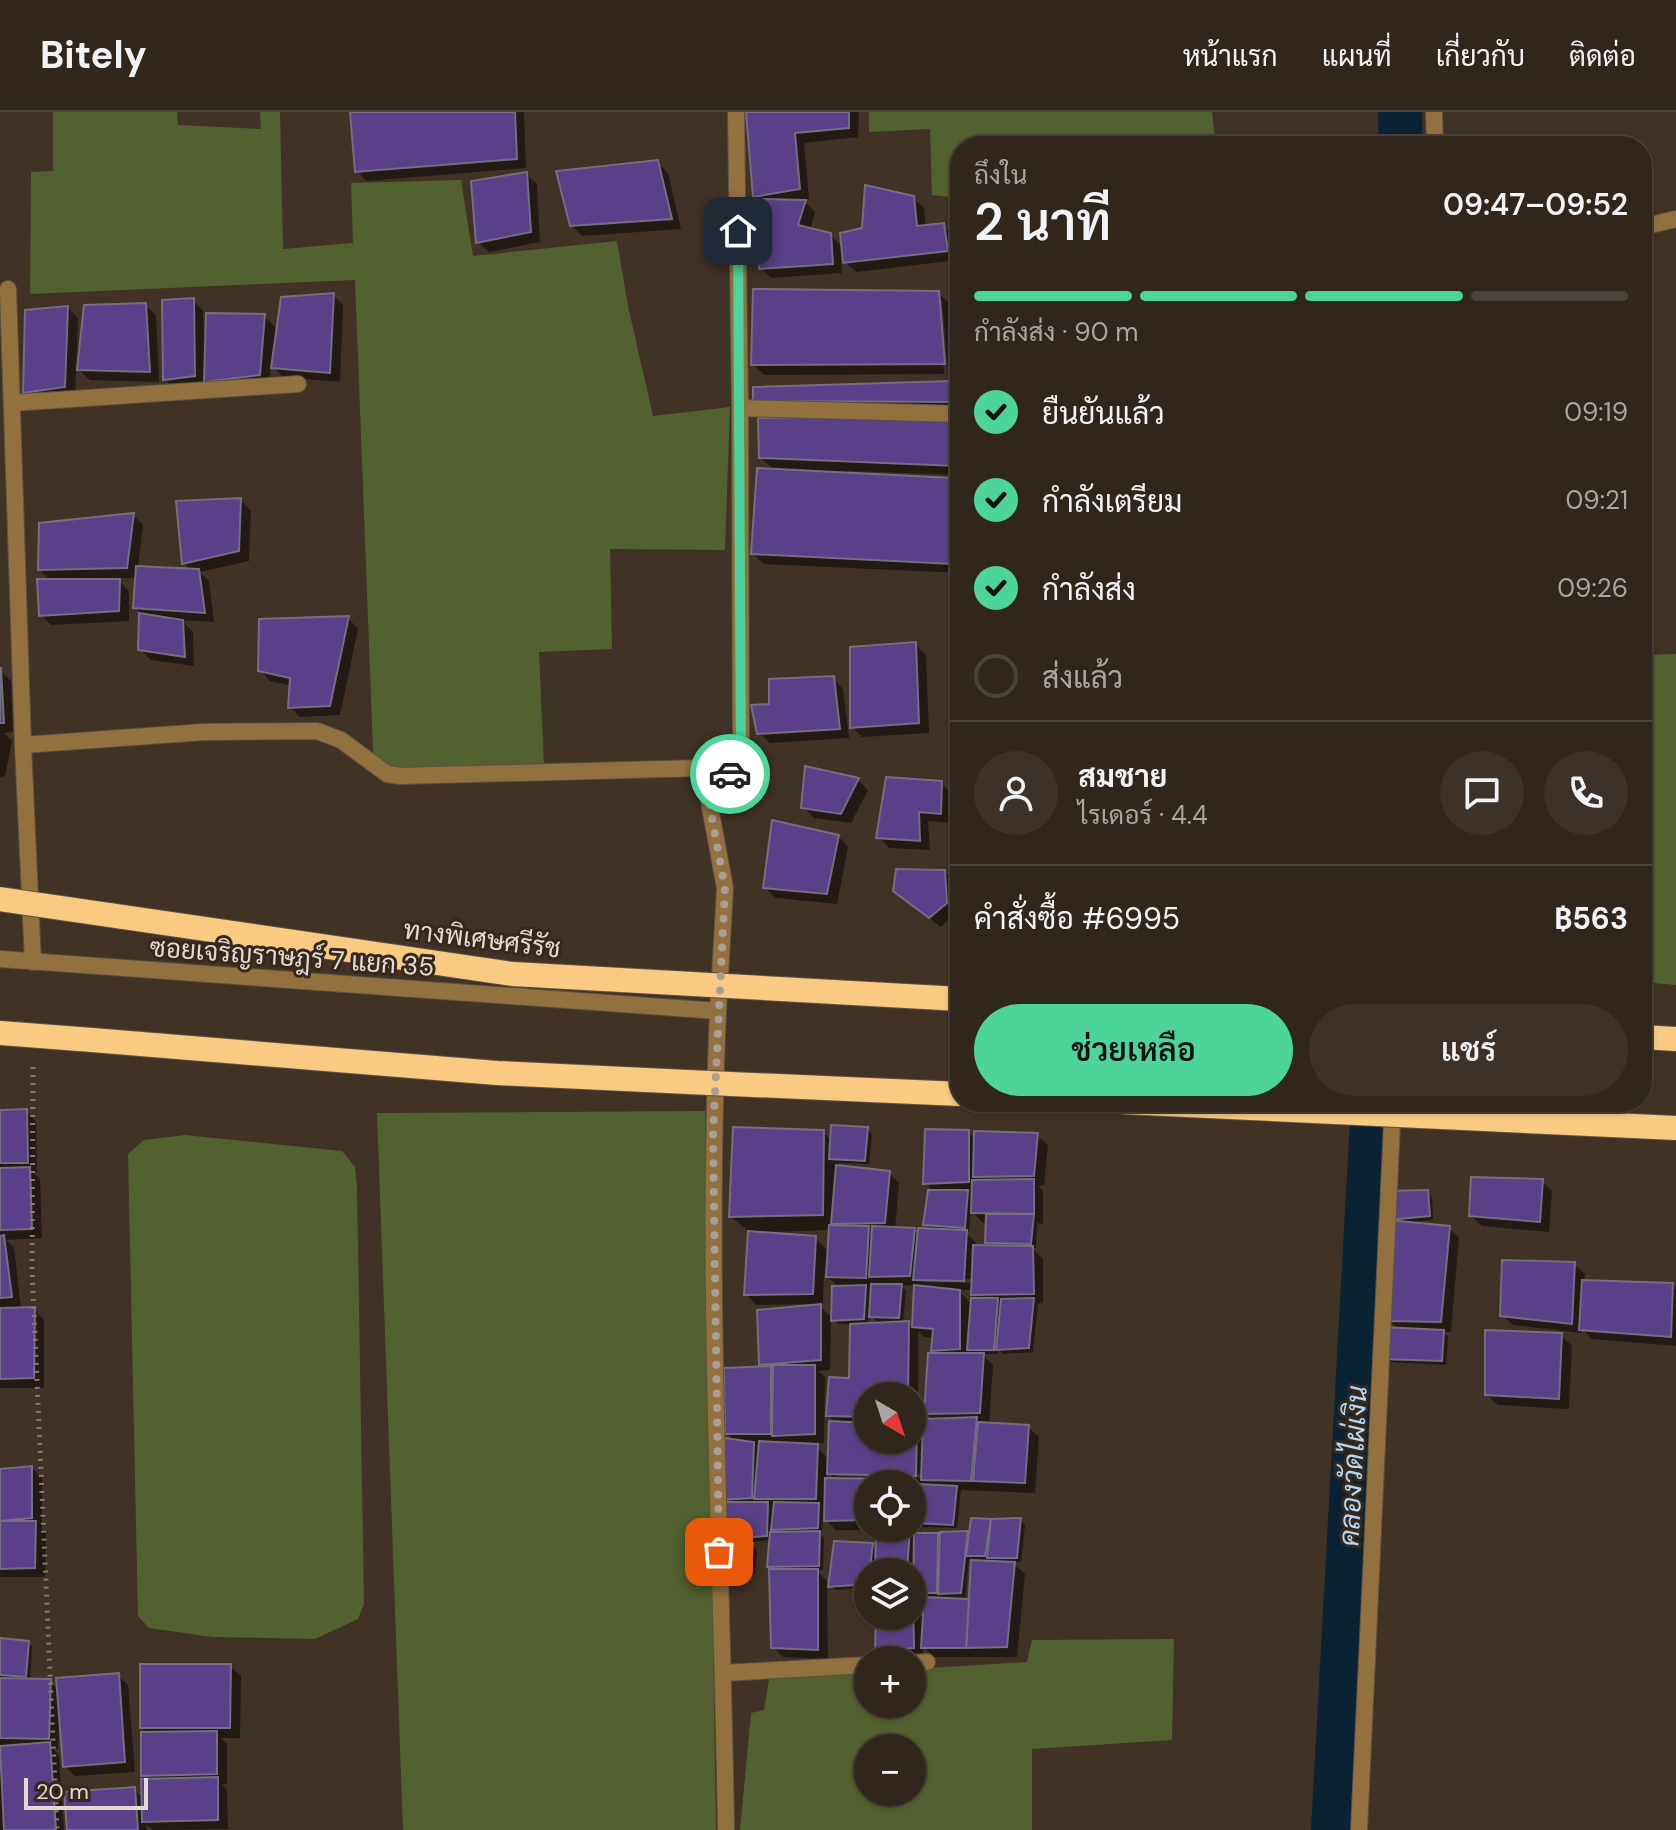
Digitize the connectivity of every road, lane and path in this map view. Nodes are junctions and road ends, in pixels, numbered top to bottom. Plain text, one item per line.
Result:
1 (736, 112) edge
2 (1434, 112) edge
3 (1435, 136) edge
4 (1676, 219) edge
5 (1652, 225) edge
6 (8, 289) dead end
7 (298, 384) dead end
8 (12, 403) junction
9 (740, 408) junction
10 (950, 414) edge
11 (23, 745) junction
12 (741, 767) junction
13 (0, 899) edge
14 (0, 959) edge
15 (33, 962) junction
16 (950, 998) edge
17 (718, 1011) junction
18 (0, 1033) edge
19 (1652, 1038) edge
20 (1676, 1039) edge
21 (92, 1040) junction
22 (0, 1043) edge
23 (33, 1054) dead end
24 (950, 1094) edge
25 (1335, 1112) edge
26 (1393, 1112) edge
27 (1676, 1128) edge
28 (854, 1666) edge
29 (723, 1673) junction
30 (57, 1830) edge
31 (726, 1830) edge
32 (1359, 1830) edge

1 - 9 street
2 - 3 street
4 - 5 street
6 - 8 street
7 - 8 street
8 - 11 street
9 - 10 street
9 - 12 street
11 - 12 street
11 - 15 street
12 - 17 street
13 - 16 highway, ทางพิเศษศรีรัช, bridge
14 - 15 street, ซอยเจริญราษฎร์ 7 แยก 35
15 - 17 street, ซอยเจริญราษฎร์ 7 แยก 35
17 - 29 street
18 - 21 highway, bridge
19 - 20 highway
21 - 22 highway, bridge
21 - 24 highway, bridge
23 - 30 path
25 - 27 highway, bridge
26 - 32 street
28 - 29 street
29 - 31 street

